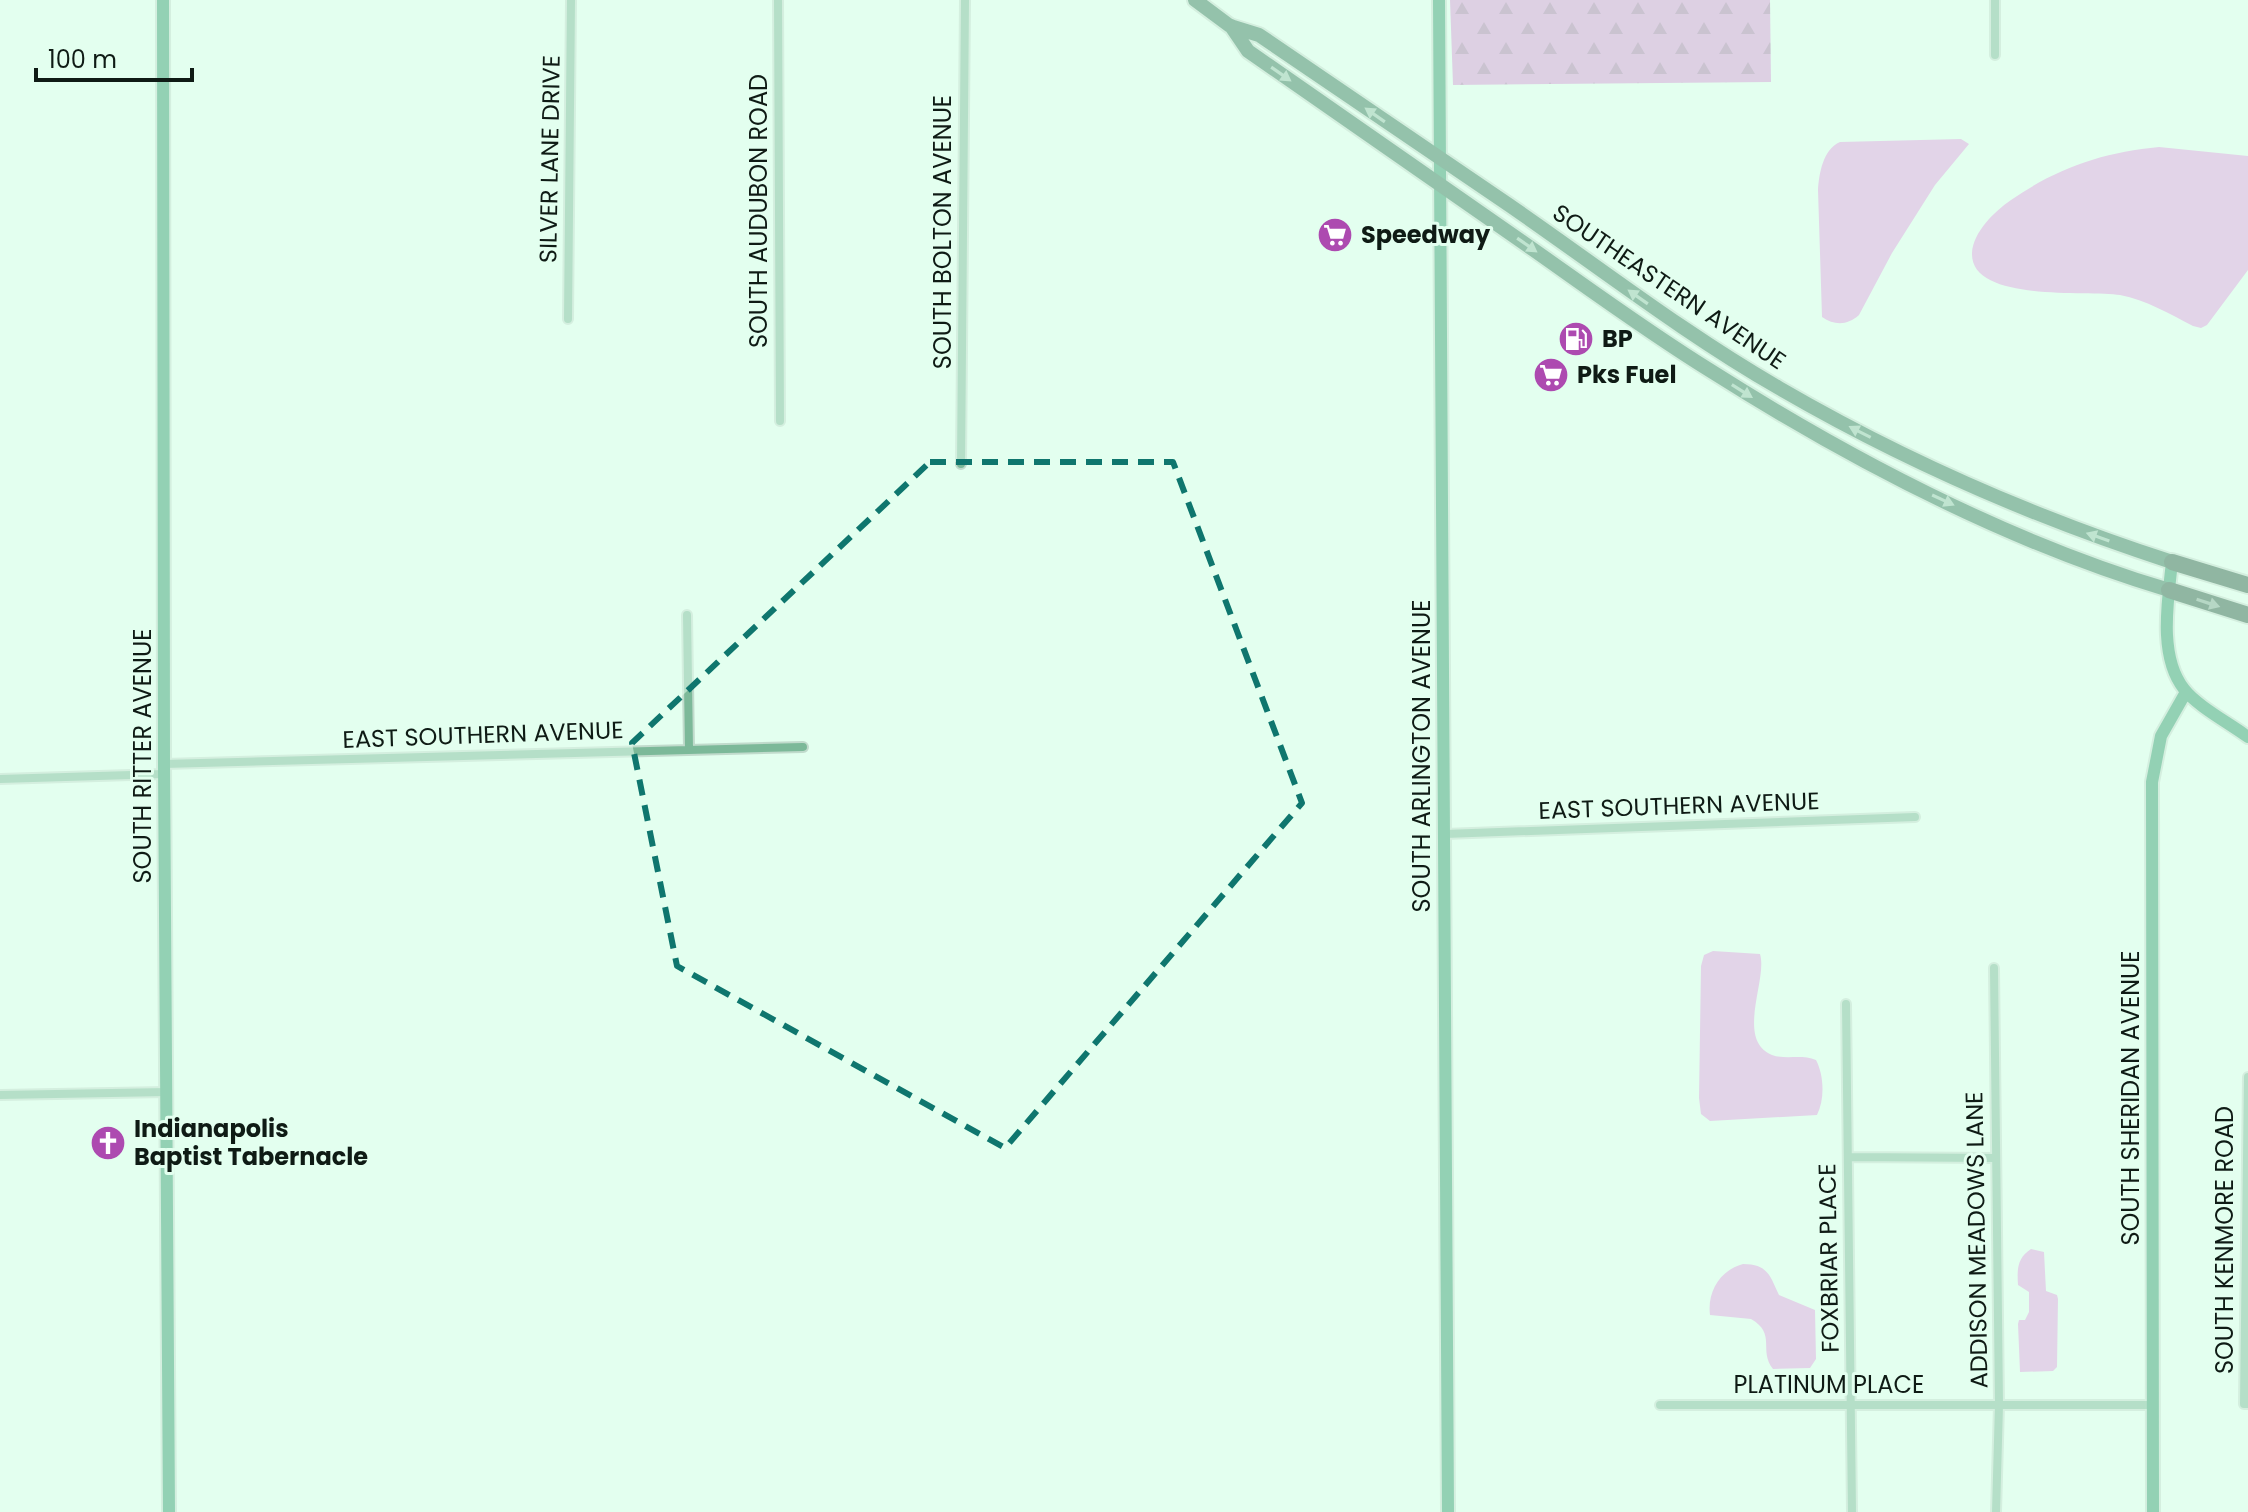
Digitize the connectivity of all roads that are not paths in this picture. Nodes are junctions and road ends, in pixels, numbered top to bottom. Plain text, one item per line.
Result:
1 (163, 0) edge
2 (571, 0) edge
3 (778, 0) edge
4 (965, 0) edge
5 (1195, 0) edge
6 (1439, 0) edge
7 (1995, 0) edge
8 (1230, 26) junction
9 (1995, 55) dead end
10 (1439, 159) junction
11 (1440, 184) junction
12 (568, 319) dead end
13 (780, 421) dead end
14 (961, 464) dead end
15 (2172, 562) junction
16 (2248, 585) edge
17 (2169, 590) junction
18 (687, 615) dead end
19 (2248, 615) edge
20 (2186, 692) junction
21 (2248, 737) edge
22 (803, 747) dead end
23 (689, 750) junction
24 (164, 769) junction
25 (0, 779) edge
26 (1915, 817) dead end
27 (1445, 834) junction
28 (1994, 968) dead end
29 (1846, 1004) dead end
30 (2248, 1077) edge
31 (167, 1092) junction
32 (0, 1095) edge
33 (1848, 1157) junction
34 (1996, 1158) junction
35 (2246, 1404) edge
36 (1660, 1405) dead end
37 (1851, 1405) junction
38 (1999, 1405) junction
39 (2153, 1405) junction
40 (169, 1512) edge
41 (1448, 1512) edge
42 (1852, 1512) edge
43 (1996, 1512) edge
44 (2153, 1512) edge

1 - 24 street, SOUTH RITTER AVENUE
2 - 12 street, SILVER LANE DRIVE
3 - 13 street, SOUTH AUDUBON ROAD
4 - 14 street, SOUTH BOLTON AVENUE
5 - 8 main road, SOUTHEASTERN AVENUE
6 - 10 street, SOUTH ARLINGTON AVENUE
7 - 9 street
10 -> 8 main road, SOUTHEASTERN AVENUE
8 -> 11 main road, SOUTHEASTERN AVENUE
10 - 11 street, SOUTH ARLINGTON AVENUE
15 -> 10 main road, SOUTHEASTERN AVENUE
11 -> 17 main road, SOUTHEASTERN AVENUE
11 - 27 street, SOUTH ARLINGTON AVENUE
15 - 16 highway
15 - 17 street
17 -> 19 highway
17 - 20 street
18 - 23 street
20 - 21 street
20 - 39 street, SOUTH SHERIDAN AVENUE
22 - 23 street, EAST SOUTHERN AVENUE
23 - 24 street, EAST SOUTHERN AVENUE
24 - 25 street, EAST SOUTHERN AVENUE
24 - 31 street, SOUTH RITTER AVENUE
26 - 27 street, EAST SOUTHERN AVENUE
27 - 41 street, SOUTH ARLINGTON AVENUE
28 - 34 street, ADDISON MEADOWS LANE
29 - 33 street, FOXBRIAR PLACE
30 - 35 street, SOUTH KENMORE ROAD
31 - 32 street
31 - 40 street, SOUTH RITTER AVENUE
33 - 34 street
33 - 37 street, FOXBRIAR PLACE
34 - 38 street, ADDISON MEADOWS LANE
36 - 37 street, PLATINUM PLACE
37 - 38 street, PLATINUM PLACE
37 - 42 street, FOXBRIAR PLACE
38 - 39 street, PLATINUM PLACE
38 - 43 street, ADDISON MEADOWS LANE
39 - 44 street, SOUTH SHERIDAN AVENUE

